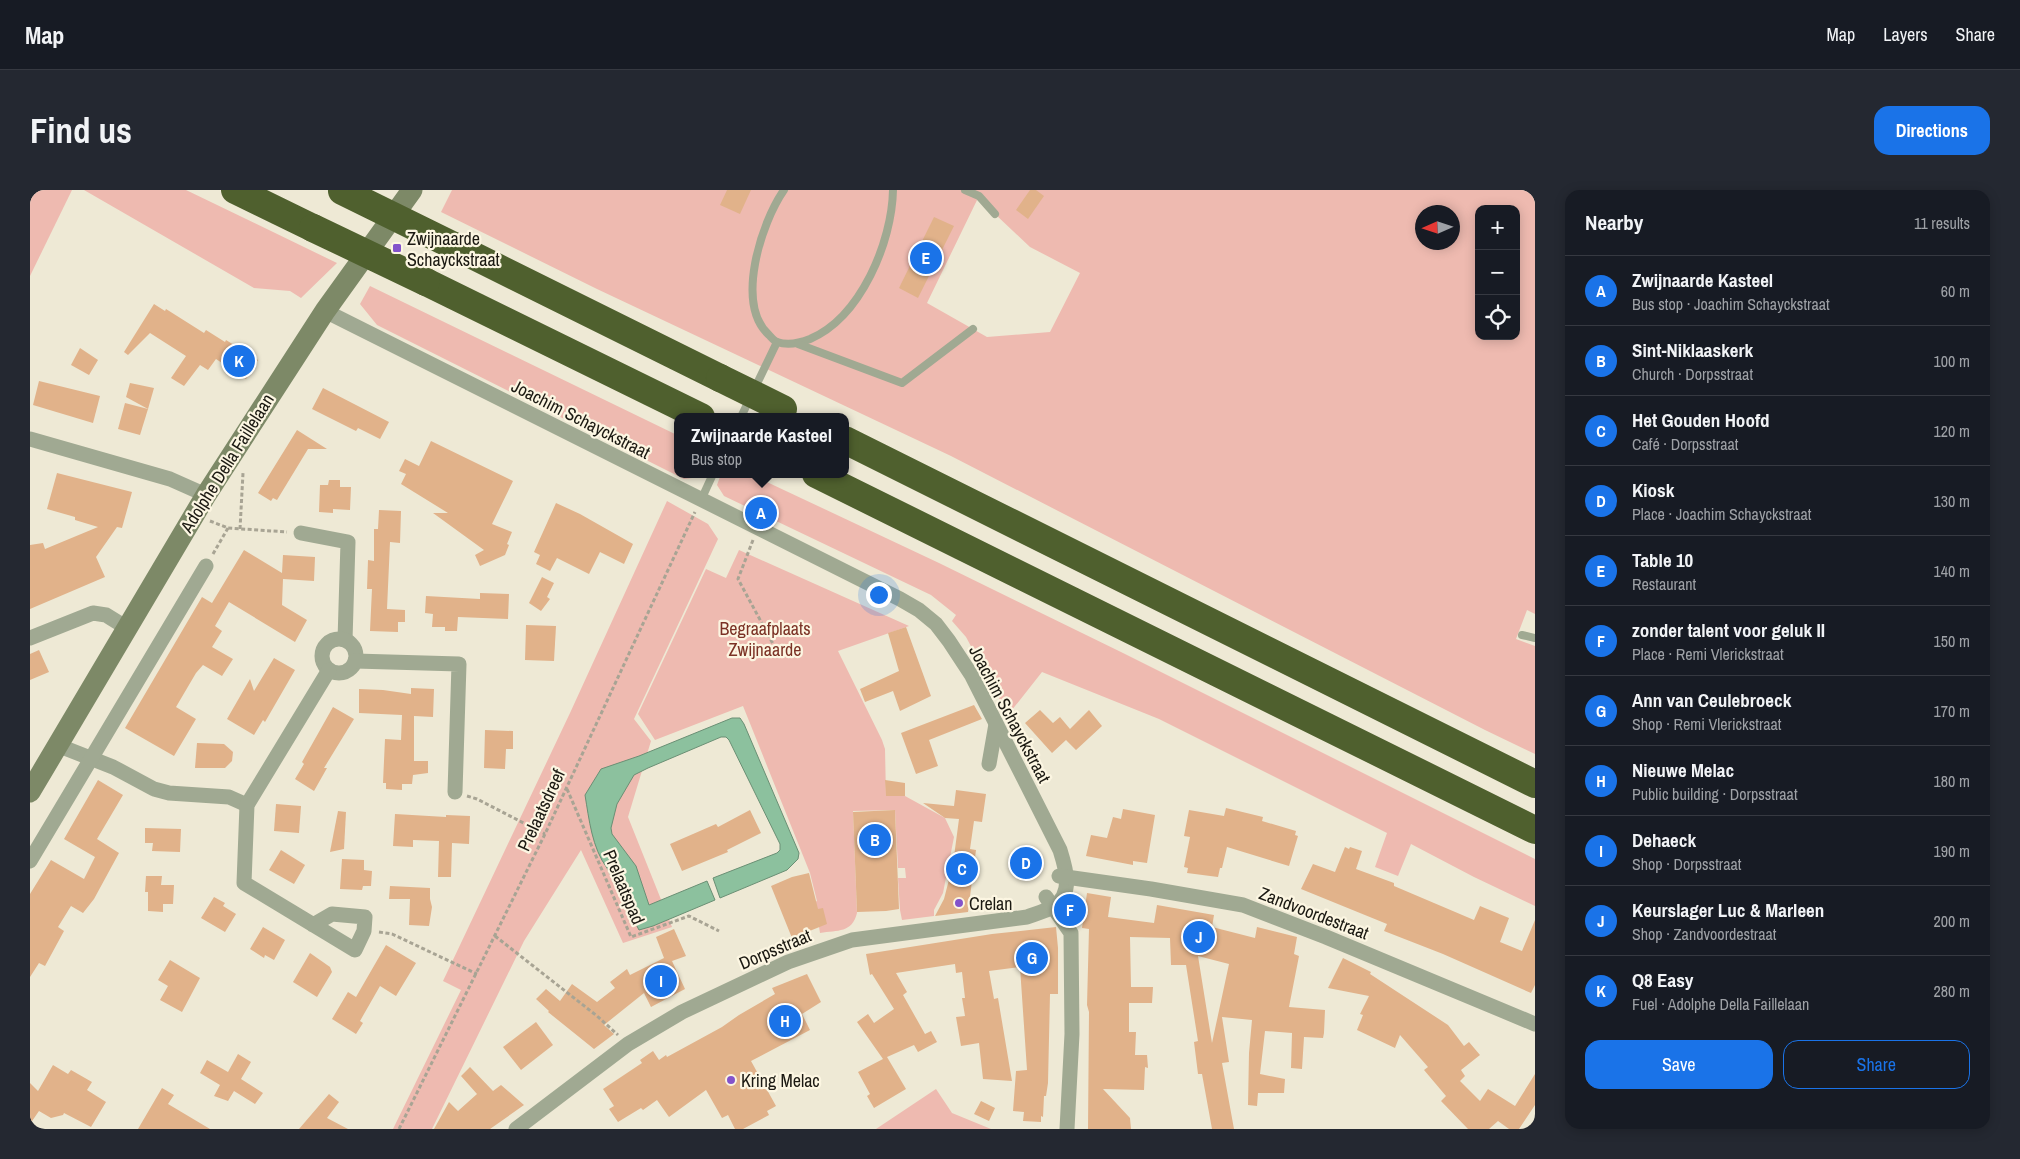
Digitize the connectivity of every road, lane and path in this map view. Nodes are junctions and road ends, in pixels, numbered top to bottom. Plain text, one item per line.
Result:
1 (235, 190) edge
2 (341, 190) edge
3 (412, 190) edge
4 (784, 190) edge
5 (893, 190) edge
6 (965, 190) edge
7 (995, 214) dead end
8 (325, 311) junction
9 (973, 329) dead end
10 (776, 342) junction
11 (798, 344) junction
12 (693, 413) edge
13 (743, 413) edge
14 (791, 413) edge
15 (30, 439) edge
16 (849, 442) edge
17 (229, 459) junction
18 (711, 478) edge
19 (824, 478) edge
20 (206, 495) junction
21 (701, 500) junction
22 (195, 514) junction
23 (228, 528) junction
24 (759, 528) junction
25 (240, 529) junction
26 (300, 533) joint
27 (206, 566) joint
28 (127, 628) junction
29 (1522, 635) dead end
30 (30, 638) edge
31 (1535, 638) edge
32 (345, 640) junction
33 (778, 653) dead end
34 (355, 661) junction
35 (329, 670) junction
36 (996, 724) junction
37 (57, 746) junction
38 (92, 758) junction
39 (989, 764) dead end
40 (1535, 784) edge
41 (566, 788) junction
42 (30, 792) edge
43 (455, 792) joint
44 (247, 805) junction
45 (1535, 830) edge
46 (545, 834) junction
47 (30, 861) edge
48 (1063, 877) junction
49 (1049, 902) junction
50 (313, 924) junction
51 (364, 931) junction
52 (719, 931) dead end
53 (495, 936) junction
54 (477, 974) junction
55 (1535, 1024) edge
56 (628, 1044) junction
57 (399, 1129) edge
58 (516, 1129) edge
59 (1067, 1129) edge

1 - 12 highway, bridge
2 - 14 highway, bridge
3 - 8 main road, Adolphe Della Faillelaan
4 - 10 lane
5 - 11 lane
6 - 7 lane
8 - 17 main road, Adolphe Della Faillelaan
8 - 21 street, Joachim Schayckstraat
9 - 11 lane
10 - 11 lane
10 - 13 lane
15 - 20 street
16 - 40 highway
17 - 20 main road, Adolphe Della Faillelaan
17 - 25 path
18 - 21 lane
19 - 45 highway
20 - 22 main road, Adolphe Della Faillelaan
21 - 24 street, Joachim Schayckstraat
21 - 41 path, Prelaatsdreef
22 - 23 path
22 - 28 main road, Adolphe Della Faillelaan
23 - 25 path
23 - 27 path
24 - 33 path
24 - 36 street, Joachim Schayckstraat
25 - 26 path
26 - 32 street
27 - 38 street
28 - 30 street
28 - 37 main road, Adolphe Della Faillelaan
29 - 31 lane
32 - 34 street
32 - 35 street
34 - 35 street
34 - 43 street
35 - 44 street
36 - 39 street
36 - 48 street, Joachim Schayckstraat
37 - 38 street
37 - 42 main road, Adolphe Della Faillelaan
38 - 44 street
38 - 47 street
41 - 46 path, Prelaatsdreef
41 - 52 path, Prelaatspad
43 - 46 path
44 - 50 street
46 - 53 path, Prelaatsdreef
48 - 49 street
48 - 55 street, Zandvoordestraat
49 - 56 street, Dorpsstraat
49 - 59 street
50 - 51 street
50 - 51 street
51 - 54 path
53 - 54 path, Prelaatsdreef
53 - 56 path
54 - 57 path, Prelaatsdreef
56 - 58 street, Dorpsstraat

